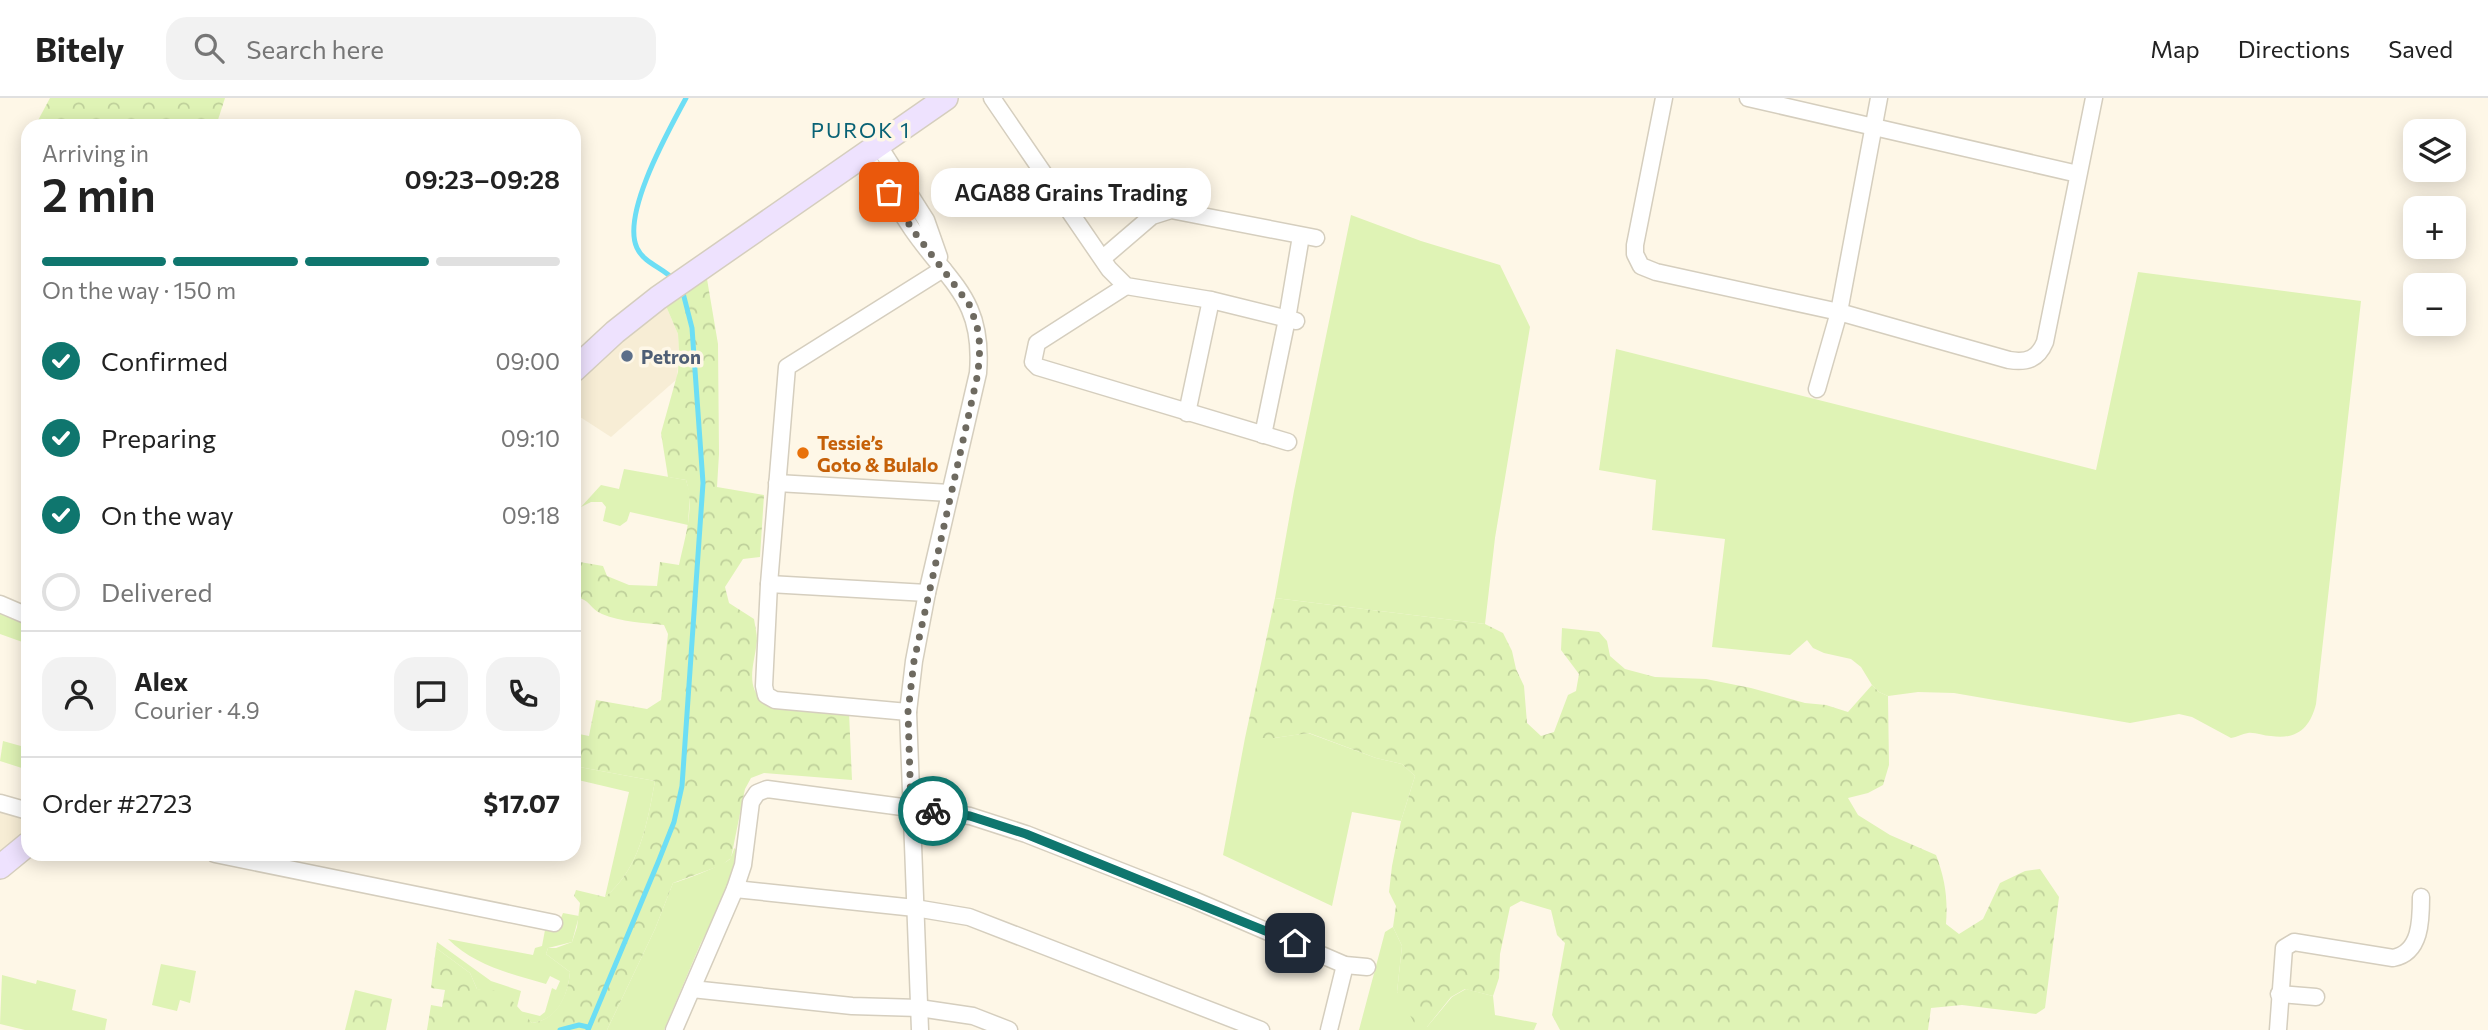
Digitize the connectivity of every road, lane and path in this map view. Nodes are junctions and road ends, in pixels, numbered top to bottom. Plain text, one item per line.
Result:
1 (946, 98) edge
2 (992, 98) edge
3 (1664, 98) edge
4 (1748, 98) edge
5 (1879, 98) edge
6 (2094, 98) edge
7 (1873, 129) junction
8 (872, 150) junction
9 (2078, 174) junction
10 (1103, 258) junction
11 (943, 269) junction
12 (1126, 286) junction
13 (1210, 300) junction
14 (1839, 312) junction
15 (1292, 320) junction
16 (581, 364) edge
17 (1816, 389) dead end
18 (1187, 413) junction
19 (1263, 435) junction
20 (1288, 442) dead end
21 (777, 483) junction
22 (950, 493) junction
23 (769, 584) junction
24 (928, 593) junction
25 (0, 604) edge
26 (21, 613) edge
27 (908, 712) junction
28 (0, 803) edge
29 (911, 808) junction
30 (21, 809) edge
31 (21, 850) edge
32 (249, 861) edge
33 (0, 867) edge
34 (735, 890) junction
35 (2421, 897) dead end
36 (915, 908) junction
37 (554, 923) dead end
38 (1345, 965) junction
39 (1367, 967) dead end
40 (692, 989) junction
41 (2279, 994) junction
42 (2316, 998) dead end
43 (919, 1009) junction
44 (674, 1030) edge
45 (920, 1030) edge
46 (1009, 1030) edge
47 (1262, 1030) edge
48 (1329, 1030) edge
49 (2278, 1030) edge

1 - 8 main road
2 - 10 street
3 - 14 street
4 - 7 street
5 - 7 street
6 - 9 street
7 - 9 street
7 - 14 street
8 - 11 street
8 - 16 main road
9 - 14 street
10 - 12 street
10 - 15 street
11 - 21 street
11 - 22 street
12 - 13 street
12 - 18 street
13 - 15 street
13 - 18 street
14 - 17 street
15 - 19 street
18 - 19 street
19 - 20 street
21 - 22 street
21 - 23 street
22 - 24 street
23 - 24 street
23 - 27 street
24 - 27 street
25 - 26 street
27 - 29 street
28 - 30 street
29 - 34 street
29 - 36 street
29 - 38 street
31 - 33 main road
32 - 37 street
34 - 36 street
34 - 40 street
35 - 41 street
36 - 43 street
36 - 47 street
38 - 39 street
38 - 48 street
40 - 43 street
40 - 44 street
41 - 42 street
41 - 49 street
43 - 45 street
43 - 46 street

